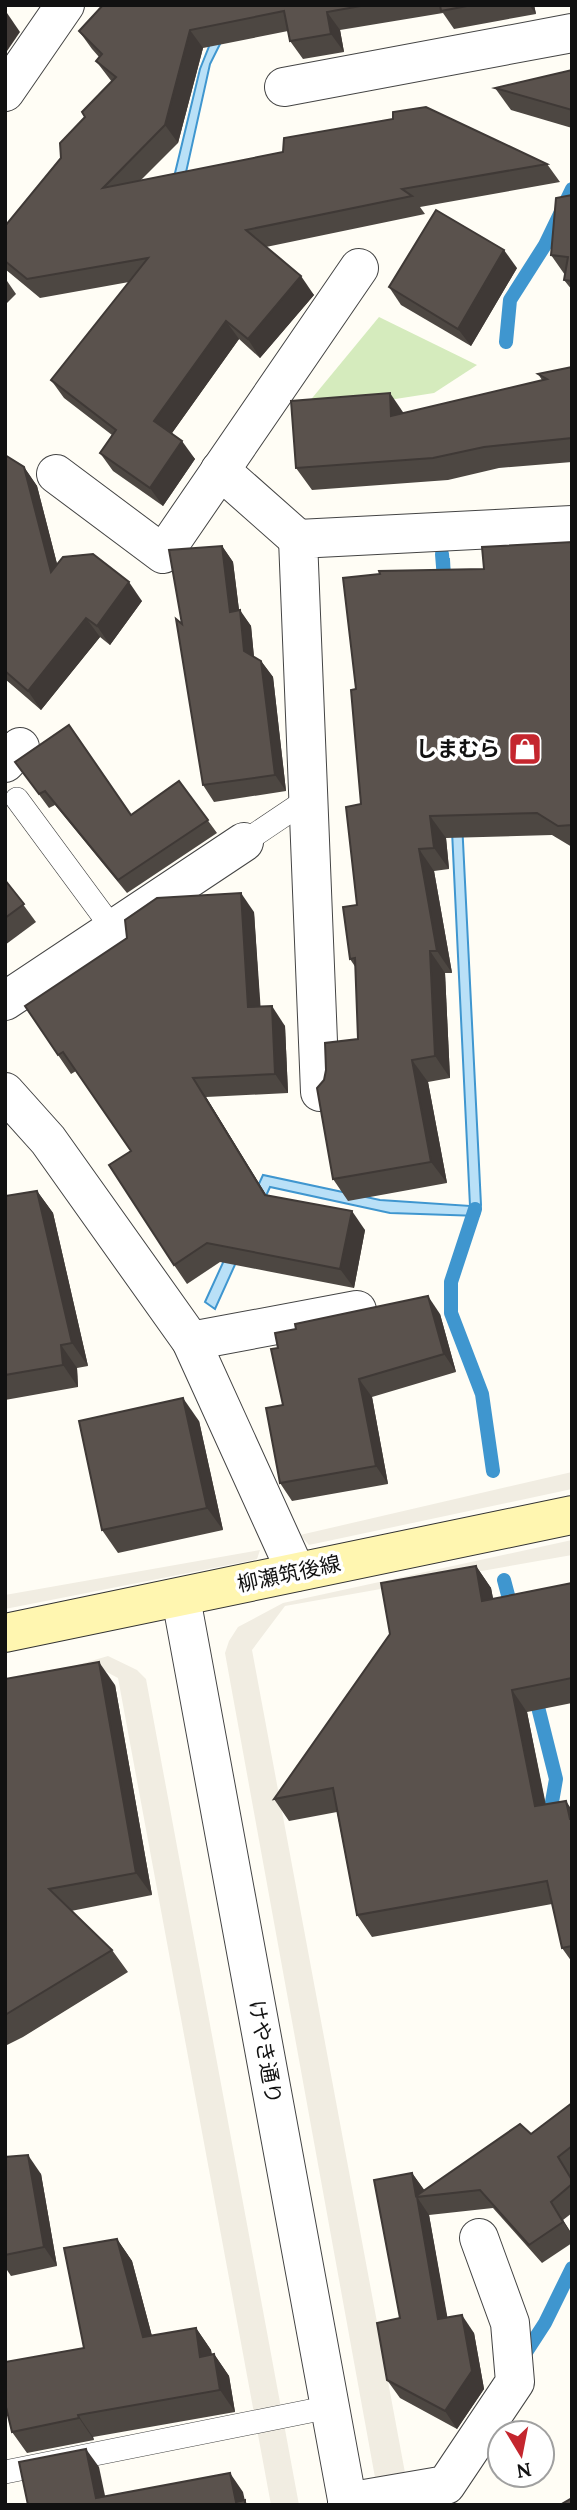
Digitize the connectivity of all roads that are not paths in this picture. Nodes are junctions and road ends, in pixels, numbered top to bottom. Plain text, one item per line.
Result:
1 (65, 5) edge
2 (572, 33) edge
3 (284, 87) dead end
4 (5, 92) edge
5 (359, 268) dead end
6 (220, 470) junction
7 (56, 474) dead end
8 (572, 525) edge
9 (298, 538) junction
10 (17, 799) dead end
11 (309, 799) junction
12 (244, 842) joint
13 (113, 929) junction
14 (5, 1001) edge
15 (5, 1092) edge
16 (320, 1092) edge
17 (357, 1310) edge
18 (191, 1341) junction
19 (572, 1515) edge
20 (296, 1572) junction
21 (181, 1598) junction
22 (5, 1633) edge
23 (478, 2238) dead end
24 (330, 2407) junction
25 (5, 2472) edge
26 (348, 2503) edge

1 - 4 street
2 - 3 street
5 - 6 street
6 - 7 street
6 - 9 street
8 - 9 street
9 - 11 street
10 - 13 lane
11 - 12 lane
11 - 16 street
12 - 13 street
13 - 14 street
15 - 18 street
17 - 18 street
18 - 20 street
19 - 20 main road, 柳瀬筑後線
20 - 21 main road, 柳瀬筑後線
21 - 22 main road, 柳瀬筑後線
21 - 24 street, けやき通り
23 - 26 street
24 - 25 lane
24 - 26 street, けやき通り

